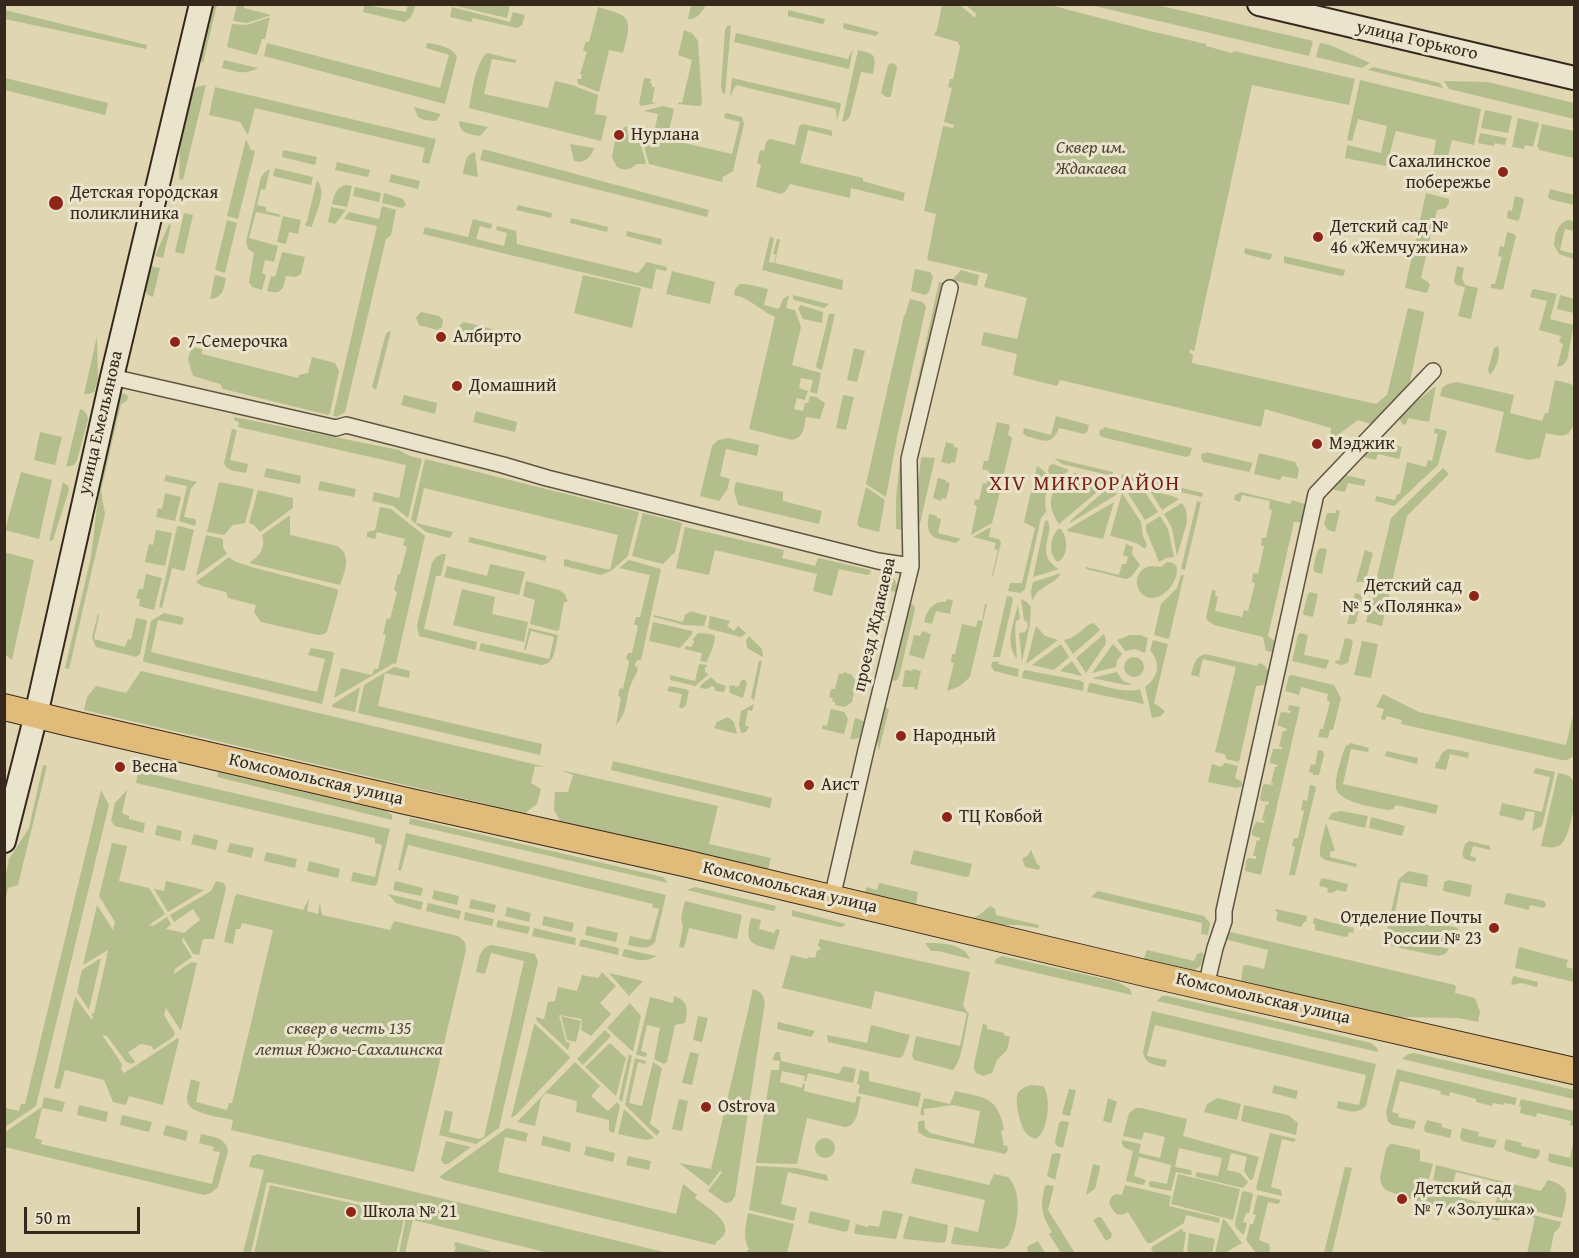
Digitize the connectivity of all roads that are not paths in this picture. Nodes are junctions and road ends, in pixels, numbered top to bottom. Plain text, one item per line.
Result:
1 (201, 4) edge
2 (1259, 4) edge
3 (1289, 8) edge
4 (1575, 78) edge
5 (950, 288) dead end
6 (1433, 371) dead end
7 (112, 377) junction
8 (911, 566) junction
9 (4, 707) edge
10 (36, 715) junction
11 (4, 841) edge
12 (832, 898) junction
13 (1206, 986) junction
14 (1575, 1071) edge

1 - 7 main road, улица Емельянова
2 - 3 main road, улица Горького
3 - 4 main road, улица Горького
5 - 8 street, проезд Ждакаева
6 - 13 street
7 - 8 street
7 - 10 main road, улица Емельянова
8 - 12 street, проезд Ждакаева
9 - 10 main road, Комсомольская улица
10 - 11 main road, улица Емельянова
10 - 12 main road, Комсомольская улица
12 - 13 main road, Комсомольская улица
13 - 14 main road, Комсомольская улица

